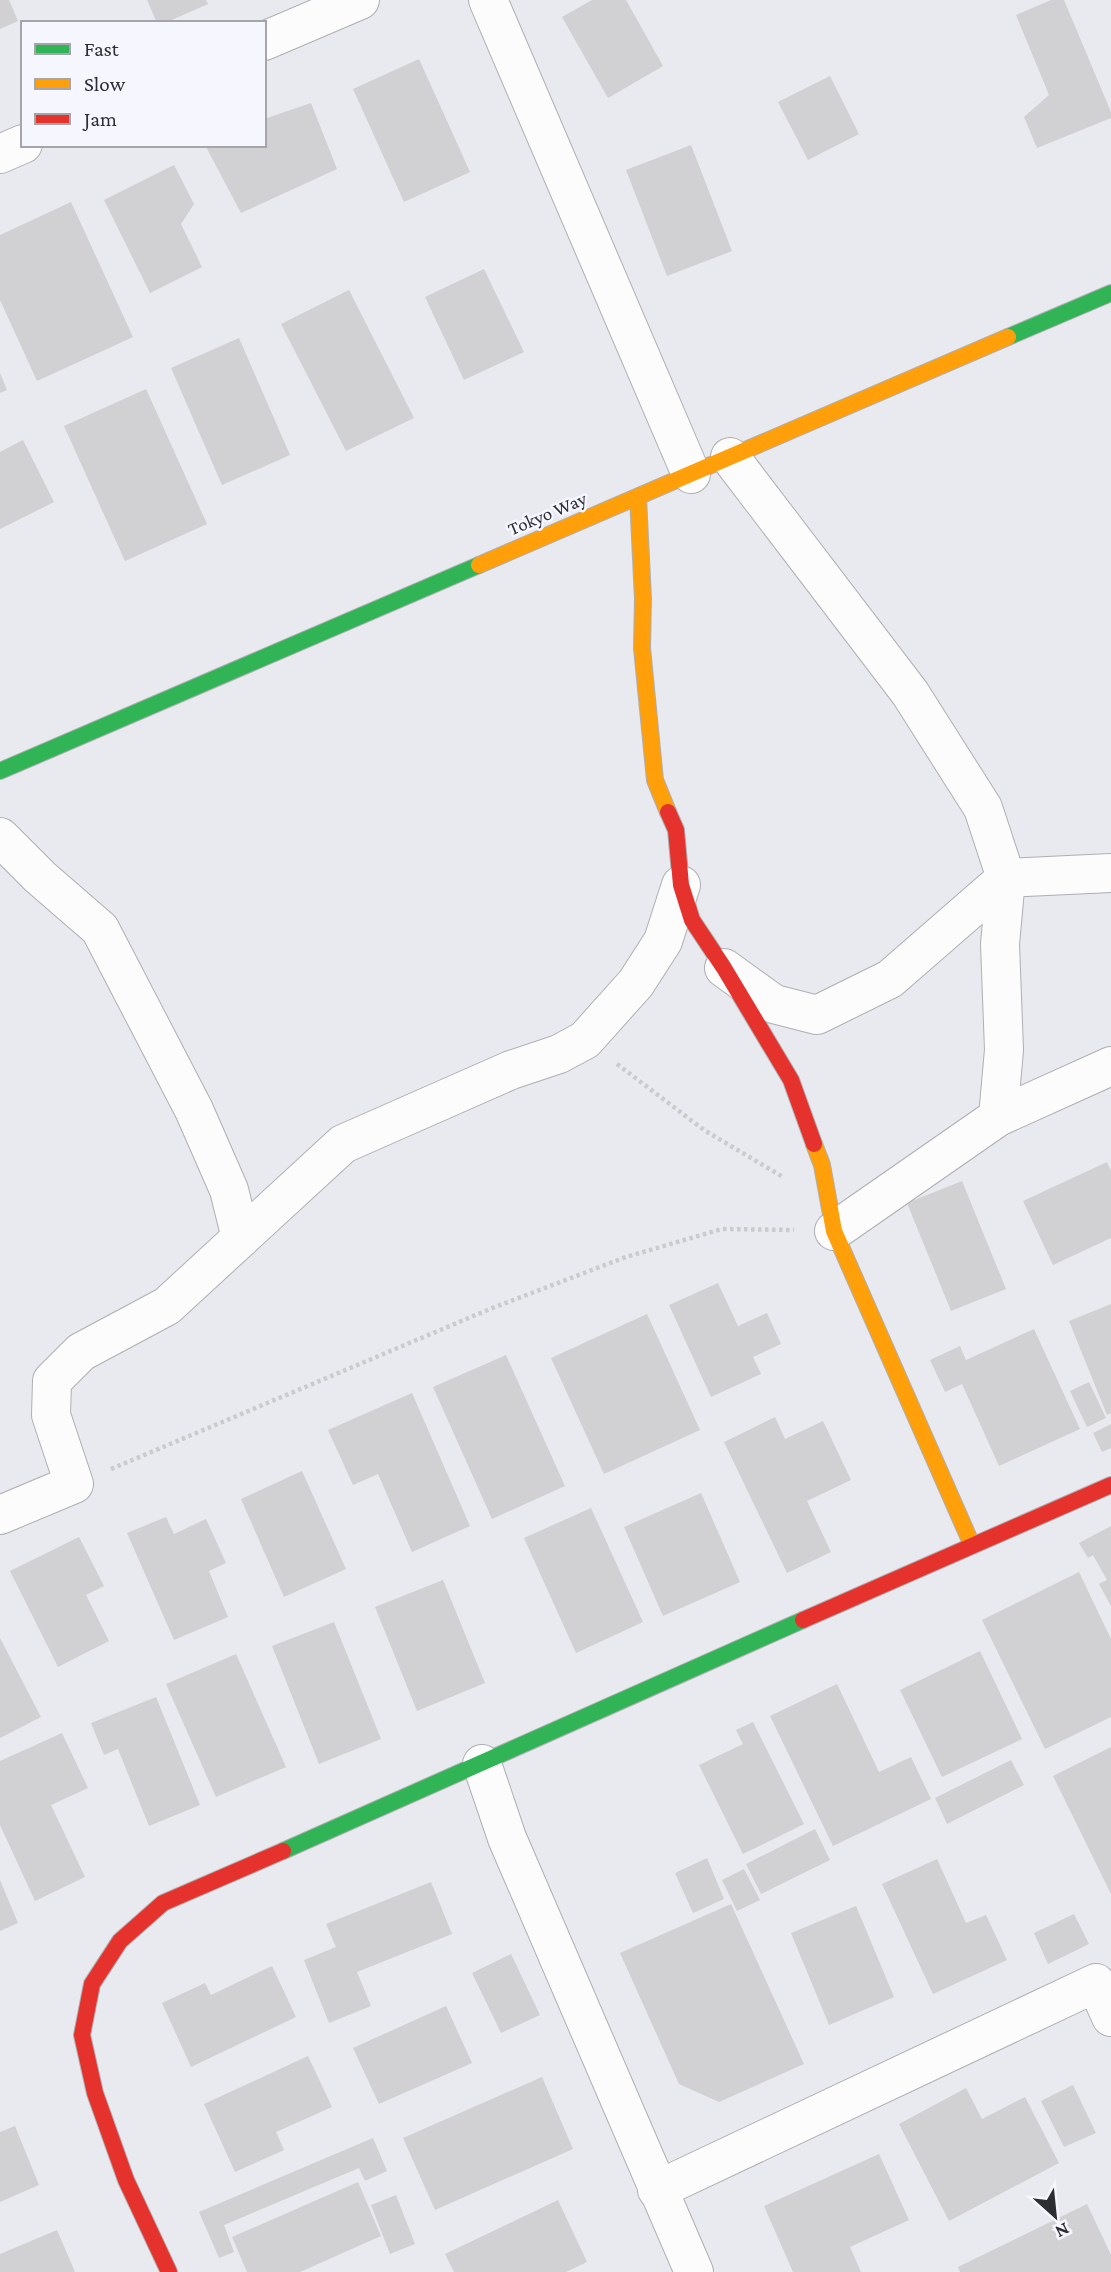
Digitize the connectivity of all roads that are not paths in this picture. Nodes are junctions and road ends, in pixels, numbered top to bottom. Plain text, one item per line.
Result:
1 (360, 0) edge
2 (488, 0) edge
3 (266, 40) edge
4 (21, 145) edge
5 (0, 154) edge
6 (1111, 293) edge
7 (730, 457) junction
8 (691, 474) junction
9 (638, 497) junction
10 (0, 771) edge
11 (0, 837) edge
12 (1111, 873) edge
13 (1006, 878) junction
14 (681, 885) junction
15 (724, 968) junction
16 (1111, 1066) edge
17 (998, 1117) junction
18 (831, 1217) junction
19 (241, 1238) junction
20 (1111, 1485) edge
21 (0, 1516) edge
22 (972, 1545) junction
23 (482, 1764) junction
24 (1104, 1979) edge
25 (1111, 2017) edge
26 (657, 2190) junction
27 (169, 2272) edge
28 (694, 2272) edge

1 - 3 street
2 - 8 street
4 - 5 street
6 - 7 street, Tokyo Way
7 - 8 street, Tokyo Way
7 - 13 street
8 - 9 street, Tokyo Way
9 - 10 street, Tokyo Way
9 - 14 street
11 - 19 street
12 - 13 street
13 - 15 street
13 - 17 street
14 - 15 street
14 - 19 street
15 - 18 street
16 - 17 street
17 - 18 street
18 - 22 street
19 - 21 street
20 - 22 street
22 - 23 street
23 - 26 street
23 - 27 street
24 - 25 street
24 - 26 street
26 - 28 street

